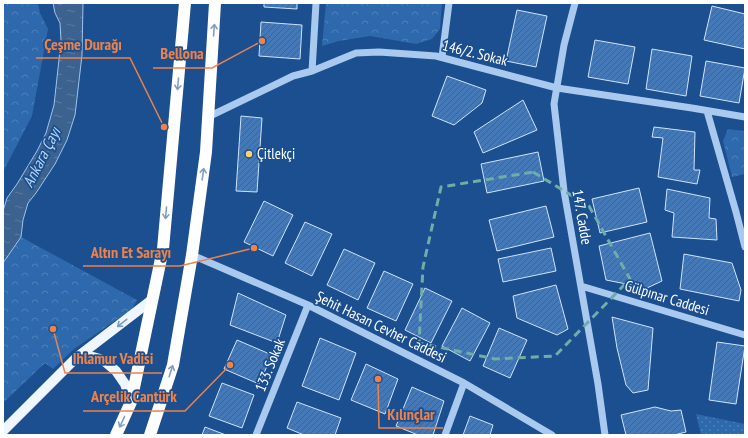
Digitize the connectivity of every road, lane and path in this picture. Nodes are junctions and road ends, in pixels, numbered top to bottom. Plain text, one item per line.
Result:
1 (185, 3) edge
2 (215, 3) edge
3 (316, 3) edge
4 (449, 3) edge
5 (575, 3) edge
6 (442, 57) junction
7 (312, 71) junction
8 (557, 88) junction
9 (707, 111) junction
10 (208, 116) junction
11 (745, 117) edge
12 (745, 247) edge
13 (192, 255) junction
14 (581, 286) junction
15 (152, 299) junction
16 (308, 305) junction
17 (745, 334) edge
18 (76, 358) junction
19 (464, 383) junction
20 (131, 402) junction
21 (3, 431) edge
22 (116, 435) edge
23 (150, 435) edge
24 (256, 435) edge
25 (445, 435) edge
26 (552, 435) edge
27 (605, 435) edge

1 -> 15 highway
10 -> 2 highway
3 - 7 street
4 - 6 street
5 - 8 street, 147. Cadde
6 - 7 street, 146/2. Sokak
6 - 8 street, 146/2. Sokak
7 - 10 street, 146/2. Sokak
8 - 9 street, 146/2. Sokak
8 - 14 street, 147. Cadde
9 - 11 street, 146/2. Sokak
9 - 12 street
13 -> 10 highway
13 - 16 street, Şehit Hasan Cevher Caddesi
23 -> 13 highway
14 - 17 street, Gülpınar Caddesi
14 - 27 street, 147. Cadde
15 -> 18 main road
15 - 20 highway
16 - 19 street, Şehit Hasan Cevher Caddesi
16 - 24 street, 133. Sokak
18 - 20 main road
18 - 21 main road
19 - 25 street
19 - 26 street, Şehit Hasan Cevher Caddesi
20 -> 22 highway

